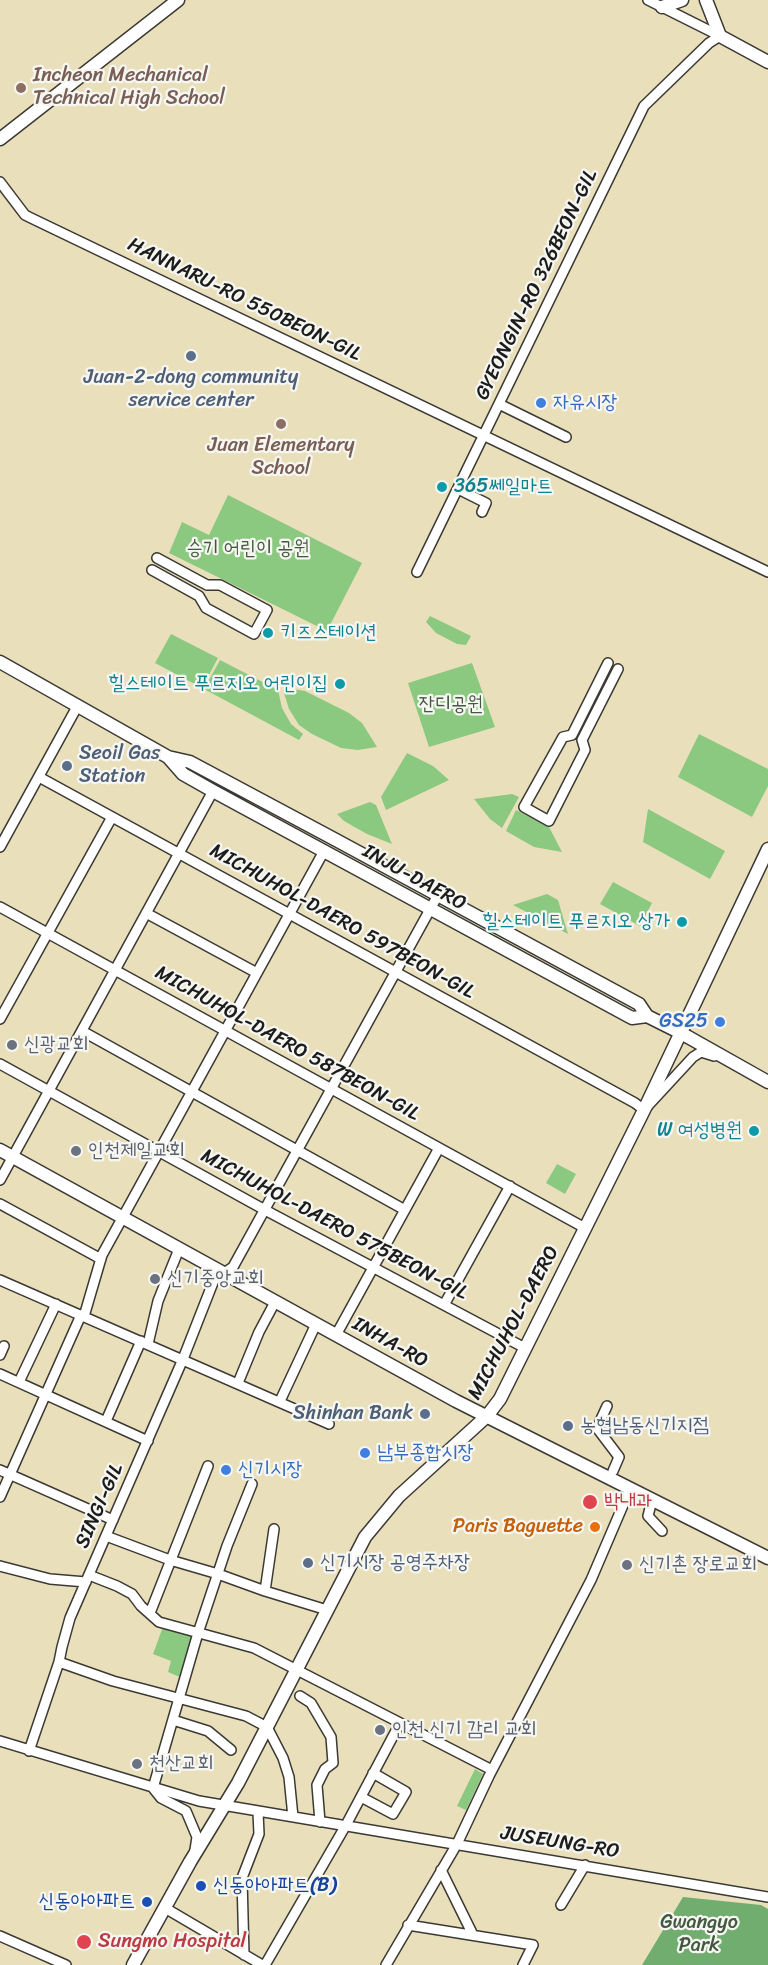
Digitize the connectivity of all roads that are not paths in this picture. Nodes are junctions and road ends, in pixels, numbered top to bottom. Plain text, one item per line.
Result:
1 (178, 0) edge
2 (648, 0) edge
3 (682, 0) edge
4 (706, 0) edge
5 (662, 7) junction
6 (720, 36) junction
7 (768, 62) edge
8 (0, 139) edge
9 (0, 182) edge
10 (499, 404) junction
11 (484, 436) junction
12 (566, 436) dead end
13 (458, 489) junction
14 (482, 512) dead end
15 (157, 558) dead end
16 (152, 570) dead end
17 (417, 572) dead end
18 (768, 572) edge
19 (0, 662) edge
20 (608, 663) dead end
21 (618, 669) dead end
22 (78, 705) junction
23 (168, 758) junction
24 (39, 777) junction
25 (213, 791) junction
26 (112, 816) junction
27 (0, 847) edge
28 (768, 849) edge
29 (324, 851) junction
30 (179, 853) junction
31 (438, 895) junction
32 (0, 907) edge
33 (430, 909) junction
34 (146, 913) junction
35 (289, 914) junction
36 (48, 933) junction
37 (115, 970) junction
38 (396, 972) junction
39 (257, 973) junction
40 (647, 1016) junction
41 (0, 1019) edge
42 (82, 1031) junction
43 (225, 1031) junction
44 (681, 1033) junction
45 (730, 1061) junction
46 (0, 1064) edge
47 (768, 1082) edge
48 (331, 1089) junction
49 (49, 1091) junction
50 (192, 1092) junction
51 (644, 1110) junction
52 (439, 1148) junction
53 (0, 1150) edge
54 (159, 1150) junction
55 (298, 1150) junction
56 (12, 1158) junction
57 (0, 1180) edge
58 (510, 1186) junction
59 (0, 1204) edge
60 (265, 1210) junction
61 (405, 1210) junction
62 (123, 1217) junction
63 (585, 1228) junction
64 (179, 1248) junction
65 (101, 1259) junction
66 (373, 1267) junction
67 (219, 1277) junction
68 (0, 1280) edge
69 (275, 1302) junction
70 (56, 1304) junction
71 (444, 1305) junction
72 (81, 1315) junction
73 (316, 1324) junction
74 (336, 1335) junction
75 (145, 1343) junction
76 (525, 1348) junction
77 (183, 1359) junction
78 (0, 1374) edge
79 (19, 1382) junction
80 (238, 1383) junction
81 (45, 1393) junction
82 (280, 1401) junction
83 (607, 1406) dead end
84 (487, 1416) junction
85 (106, 1421) junction
86 (329, 1424) dead end
87 (148, 1441) junction
88 (208, 1466) dead end
89 (0, 1470) edge
90 (613, 1471) dead end
91 (10, 1476) junction
92 (252, 1484) dead end
93 (630, 1488) junction
94 (0, 1497) edge
95 (652, 1500) junction
96 (113, 1520) junction
97 (274, 1529) dead end
98 (662, 1531) dead end
99 (106, 1536) junction
100 (768, 1558) edge
101 (170, 1560) junction
102 (0, 1566) edge
103 (218, 1574) junction
104 (88, 1579) junction
105 (266, 1591) junction
106 (327, 1610) junction
107 (150, 1612) junction
108 (198, 1633) junction
109 (59, 1662) junction
110 (296, 1670) junction
111 (300, 1696) dead end
112 (180, 1698) junction
113 (173, 1720) junction
114 (400, 1723) junction
115 (267, 1727) junction
116 (0, 1741) edge
117 (231, 1750) dead end
118 (29, 1751) junction
119 (492, 1770) junction
120 (374, 1773) junction
121 (153, 1788) junction
122 (361, 1797) junction
123 (223, 1806) junction
124 (258, 1812) junction
125 (293, 1817) junction
126 (320, 1821) junction
127 (346, 1825) junction
128 (457, 1844) junction
129 (190, 1862) junction
130 (585, 1865) junction
131 (441, 1869) junction
132 (768, 1897) edge
133 (561, 1905) dead end
134 (165, 1908) junction
135 (408, 1924) junction
136 (473, 1935) junction
137 (0, 1936) edge
138 (244, 1955) junction
139 (66, 1965) edge
140 (133, 1965) edge
141 (263, 1965) edge
142 (386, 1965) edge
143 (523, 1965) edge

1 - 8 main road
2 - 5 street
3 - 5 main road
4 - 6 main road
5 - 6 street
6 - 7 main road
6 - 10 street, GYEONGIN-RO 326BEON-GIL
9 - 11 street, HANNARU-RO 550BEON-GIL
10 - 11 street, GYEONGIN-RO 326BEON-GIL
10 - 12 street
11 - 13 street, GYEONGIN-RO 326BEON-GIL
11 - 18 street, HANNARU-RO 550BEON-GIL
13 - 14 street
13 - 17 street, GYEONGIN-RO 326BEON-GIL
15 - 16 street
19 - 22 main road, INJU-DAERO
20 - 21 street
22 - 23 main road, INJU-DAERO
22 - 24 street
23 - 25 main road, INJU-DAERO
23 - 31 main road, INJU-DAERO
24 - 26 street, MICHUHOL-DAERO 597BEON-GIL
24 - 27 street
25 - 29 main road, INJU-DAERO
25 - 30 street
26 - 30 street, MICHUHOL-DAERO 597BEON-GIL
26 - 36 street
28 - 44 main road, MICHUHOL-DAERO
29 - 33 main road, INJU-DAERO
29 - 35 street
30 - 34 street
30 - 35 street, MICHUHOL-DAERO 597BEON-GIL
31 - 33 street, SINGI-GIL
31 - 40 main road, INJU-DAERO
32 - 36 street, MICHUHOL-DAERO 587BEON-GIL
33 - 38 street, SINGI-GIL
33 - 40 main road, INJU-DAERO
34 - 37 street
34 - 39 street
35 - 38 street, MICHUHOL-DAERO 597BEON-GIL
35 - 39 street
36 - 37 street, MICHUHOL-DAERO 587BEON-GIL
36 - 41 street
37 - 42 street
37 - 43 street, MICHUHOL-DAERO 587BEON-GIL
38 - 48 street, SINGI-GIL
38 - 51 street, MICHUHOL-DAERO 597BEON-GIL
39 - 43 street
40 - 44 main road, INJU-DAERO
42 - 49 street
42 - 50 street
43 - 48 street, MICHUHOL-DAERO 587BEON-GIL
43 - 50 street
44 - 45 main road, INJU-DAERO
44 - 51 main road, MICHUHOL-DAERO
45 - 47 main road, INJU-DAERO
45 - 51 street
46 - 49 street, MICHUHOL-DAERO 575BEON-GIL
48 - 52 street, MICHUHOL-DAERO 587BEON-GIL
48 - 55 street, SINGI-GIL
49 - 54 street, MICHUHOL-DAERO 575BEON-GIL
49 - 56 street
50 - 54 street
50 - 55 street
51 - 63 main road, MICHUHOL-DAERO
52 - 58 street, MICHUHOL-DAERO 587BEON-GIL
52 - 61 street
53 - 56 main road, INHA-RO
54 - 60 street, MICHUHOL-DAERO 575BEON-GIL
54 - 62 street
55 - 60 street, SINGI-GIL
55 - 61 street
56 - 57 street
56 - 62 main road, INHA-RO
58 - 63 street, MICHUHOL-DAERO 587BEON-GIL
58 - 71 street
59 - 65 street
60 - 66 street, MICHUHOL-DAERO 575BEON-GIL
60 - 67 street, SINGI-GIL
61 - 66 street
62 - 64 main road, INHA-RO
62 - 65 street
63 - 76 main road, MICHUHOL-DAERO
64 - 67 main road, INHA-RO
64 - 75 street
65 - 72 street
66 - 71 street, MICHUHOL-DAERO 575BEON-GIL
66 - 74 street
67 - 69 main road, INHA-RO
67 - 77 street, SINGI-GIL
68 - 70 street
69 - 73 main road, INHA-RO
69 - 80 street
70 - 72 street
70 - 79 street
71 - 76 street, MICHUHOL-DAERO 575BEON-GIL
72 - 75 street
72 - 81 street
73 - 74 main road, INHA-RO
73 - 82 street
74 - 84 main road, INHA-RO
75 - 77 street
75 - 85 street
76 - 84 main road, MICHUHOL-DAERO
77 - 80 street
77 - 87 street, SINGI-GIL
78 - 79 street
79 - 81 street
80 - 82 street
81 - 85 street
81 - 91 street
82 - 86 street
83 - 90 street
84 - 93 main road, INHA-RO
84 - 106 main road, MICHUHOL-DAERO
85 - 87 street
87 - 96 street, SINGI-GIL
88 - 101 street
89 - 91 street
91 - 94 street
91 - 96 street
92 - 103 street
93 - 95 main road, INHA-RO
93 - 119 street
95 - 98 street
95 - 100 main road, INHA-RO
96 - 99 street, SINGI-GIL
97 - 105 street
99 - 101 street
99 - 104 street, SINGI-GIL
101 - 103 street
101 - 107 street
102 - 104 street
103 - 105 street
103 - 108 street
104 - 107 street
104 - 109 street, SINGI-GIL
105 - 106 street
106 - 110 main road, MICHUHOL-DAERO
107 - 108 street
108 - 110 street
108 - 112 street
109 - 112 street
109 - 118 street, SINGI-GIL
110 - 114 street
110 - 115 main road, MICHUHOL-DAERO
111 - 126 street
112 - 113 street
112 - 115 street
113 - 117 street
113 - 121 street
114 - 119 street
114 - 120 street
115 - 123 main road, MICHUHOL-DAERO
115 - 125 street
116 - 118 street, JUSEUNG-RO
118 - 121 street, JUSEUNG-RO
119 - 128 street
120 - 122 street
120 - 122 street
121 - 123 street, JUSEUNG-RO
121 - 129 street
122 - 127 street
123 - 124 street, JUSEUNG-RO
123 - 129 main road, MICHUHOL-DAERO
124 - 125 street, JUSEUNG-RO
124 - 138 street
125 - 126 street, JUSEUNG-RO
126 - 127 street, JUSEUNG-RO
127 - 128 street, JUSEUNG-RO
127 - 141 street
128 - 130 street, JUSEUNG-RO
128 - 131 street
129 - 134 main road, MICHUHOL-DAERO
130 - 132 street, JUSEUNG-RO
130 - 133 street
131 - 135 street
131 - 136 street
134 - 138 street
134 - 140 main road, MICHUHOL-DAERO
135 - 136 street
135 - 142 street
136 - 143 street
137 - 139 street
138 - 141 street

